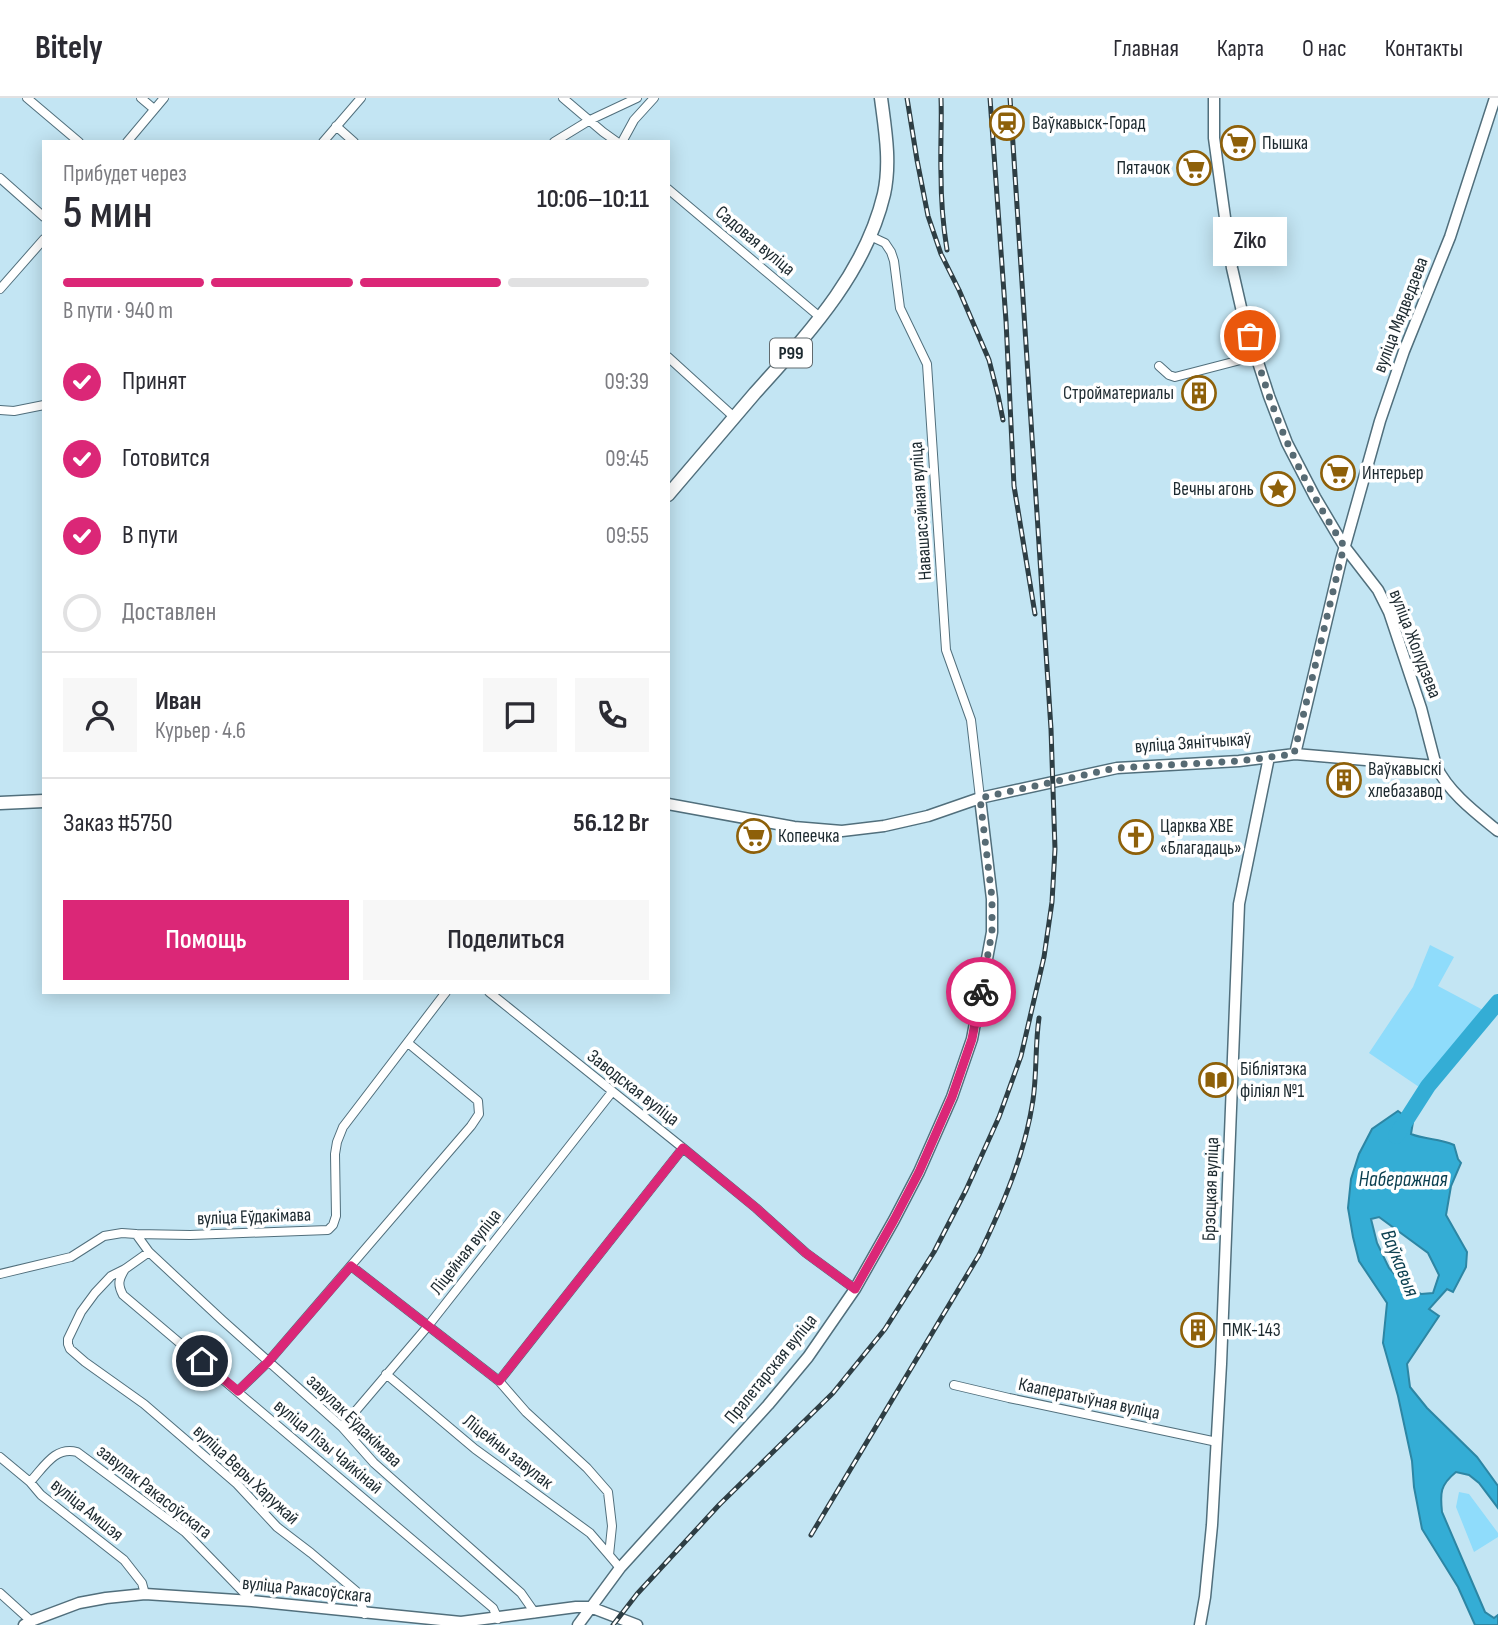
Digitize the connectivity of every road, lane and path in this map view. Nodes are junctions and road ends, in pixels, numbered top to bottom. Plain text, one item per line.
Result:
1 (27, 98) edge
2 (141, 98) edge
3 (164, 98) edge
4 (361, 98) edge
5 (563, 98) edge
6 (637, 98) edge
7 (654, 98) edge
8 (881, 98) edge
9 (1214, 98) edge
10 (1495, 98) edge
11 (154, 109) junction
12 (590, 120) junction
13 (336, 127) junction
14 (77, 140) edge
15 (129, 140) edge
16 (325, 140) edge
17 (352, 140) edge
18 (557, 140) edge
19 (617, 140) edge
20 (621, 140) edge
21 (0, 178) edge
22 (670, 191) edge
23 (42, 215) edge
24 (870, 236) junction
25 (42, 241) edge
26 (1, 285) edge
27 (821, 318) junction
28 (1256, 356) junction
29 (670, 359) edge
30 (1159, 366) dead end
31 (42, 405) edge
32 (0, 410) edge
33 (734, 417) junction
34 (670, 493) edge
35 (1344, 546) junction
36 (1294, 754) junction
37 (1269, 757) junction
38 (1436, 766) junction
39 (980, 798) junction
40 (42, 801) edge
41 (0, 803) edge
42 (670, 804) edge
43 (1498, 831) edge
44 (445, 994) edge
45 (491, 994) edge
46 (408, 1043) junction
47 (612, 1093) junction
48 (683, 1148) junction
49 (136, 1234) junction
50 (149, 1252) junction
51 (351, 1266) junction
52 (125, 1269) junction
53 (0, 1274) edge
54 (855, 1289) junction
55 (428, 1326) junction
56 (268, 1362) junction
57 (386, 1374) junction
58 (499, 1381) junction
59 (954, 1385) dead end
60 (238, 1391) junction
61 (342, 1427) junction
62 (1217, 1442) junction
63 (1, 1461) edge
64 (30, 1482) junction
65 (609, 1555) junction
66 (620, 1568) junction
67 (0, 1593) edge
68 (145, 1594) junction
69 (253, 1601) junction
70 (590, 1607) junction
71 (535, 1613) junction
72 (365, 1614) junction
73 (498, 1619) junction
74 (28, 1623) edge
75 (578, 1625) edge
76 (637, 1625) edge
77 (1200, 1625) edge

1 - 14 street
2 - 11 street
3 - 11 street
4 - 13 street
5 - 12 street
6 - 12 street
7 - 20 street
8 - 24 main road, Р99
9 - 28 street, вуліца Жолудзева
10 - 35 street, вуліца Мядведзева
11 - 15 street
12 - 18 street
12 - 19 street
13 - 16 street
13 - 17 street
21 - 23 street
22 - 27 street, Садовая вуліца
24 - 27 main road, Р99
24 - 39 street, Навашасэйная вуліца
25 - 26 street
27 - 33 main road, Р99
28 - 30 street
28 - 35 street, вуліца Жолудзева
29 - 33 street
31 - 32 street
33 - 34 main road, Р99
35 - 36 street
35 - 38 street, вуліца Жолудзева
36 - 37 street, вуліца Зянітчыкаў
36 - 38 street, вуліца Зянітчыкаў
37 - 39 street, вуліца Зянітчыкаў
37 - 62 street, Брэсцкая вуліца
38 - 43 street, вуліца Жолудзева
39 - 42 street, вуліца Зянітчыкаў
39 - 54 street, Пралетарская вуліца
40 - 41 main road
44 - 46 street, вуліца Еўдакімава
45 - 47 street, Заводская вуліца
46 - 49 street, вуліца Еўдакімава
46 - 51 street
47 - 48 street, Заводская вуліца
47 - 55 street, Ліцейная вуліца
48 - 54 street, Заводская вуліца
48 - 58 street
49 - 50 street
49 - 53 street
50 - 52 street
50 - 56 street, завулак Еўдакімава
51 - 55 street
51 - 56 street
52 - 60 street, вуліца Лізы Чайкінай
52 - 72 street, вуліца Веры Харужай
54 - 66 street, Пралетарская вуліца
55 - 57 street, Ліцейная вуліца
55 - 58 street
56 - 60 street
56 - 61 street, завулак Еўдакімава
57 - 61 street, Ліцейная вуліца
57 - 65 street, Ліцейны завулак
58 - 65 street
59 - 62 street, Кааператыўная вуліца
60 - 73 street, вуліца Лізы Чайкінай
61 - 71 street, завулак Еўдакімава
62 - 77 street, Брэсцкая вуліца
63 - 64 street, вуліца Амшэя
64 - 68 street, вуліца Амшэя
64 - 69 street, завулак Ракасоўскага
65 - 66 street
66 - 70 street, Пралетарская вуліца
67 - 74 street
68 - 69 street, вуліца Ракасоўскага
68 - 74 street, вуліца Ракасоўскага
69 - 72 street, вуліца Ракасоўскага
70 - 71 street, вуліца Ракасоўскага
70 - 75 street, Пралетарская вуліца
70 - 76 street
71 - 73 street, вуліца Ракасоўскага
72 - 73 street, вуліца Ракасоўскага

